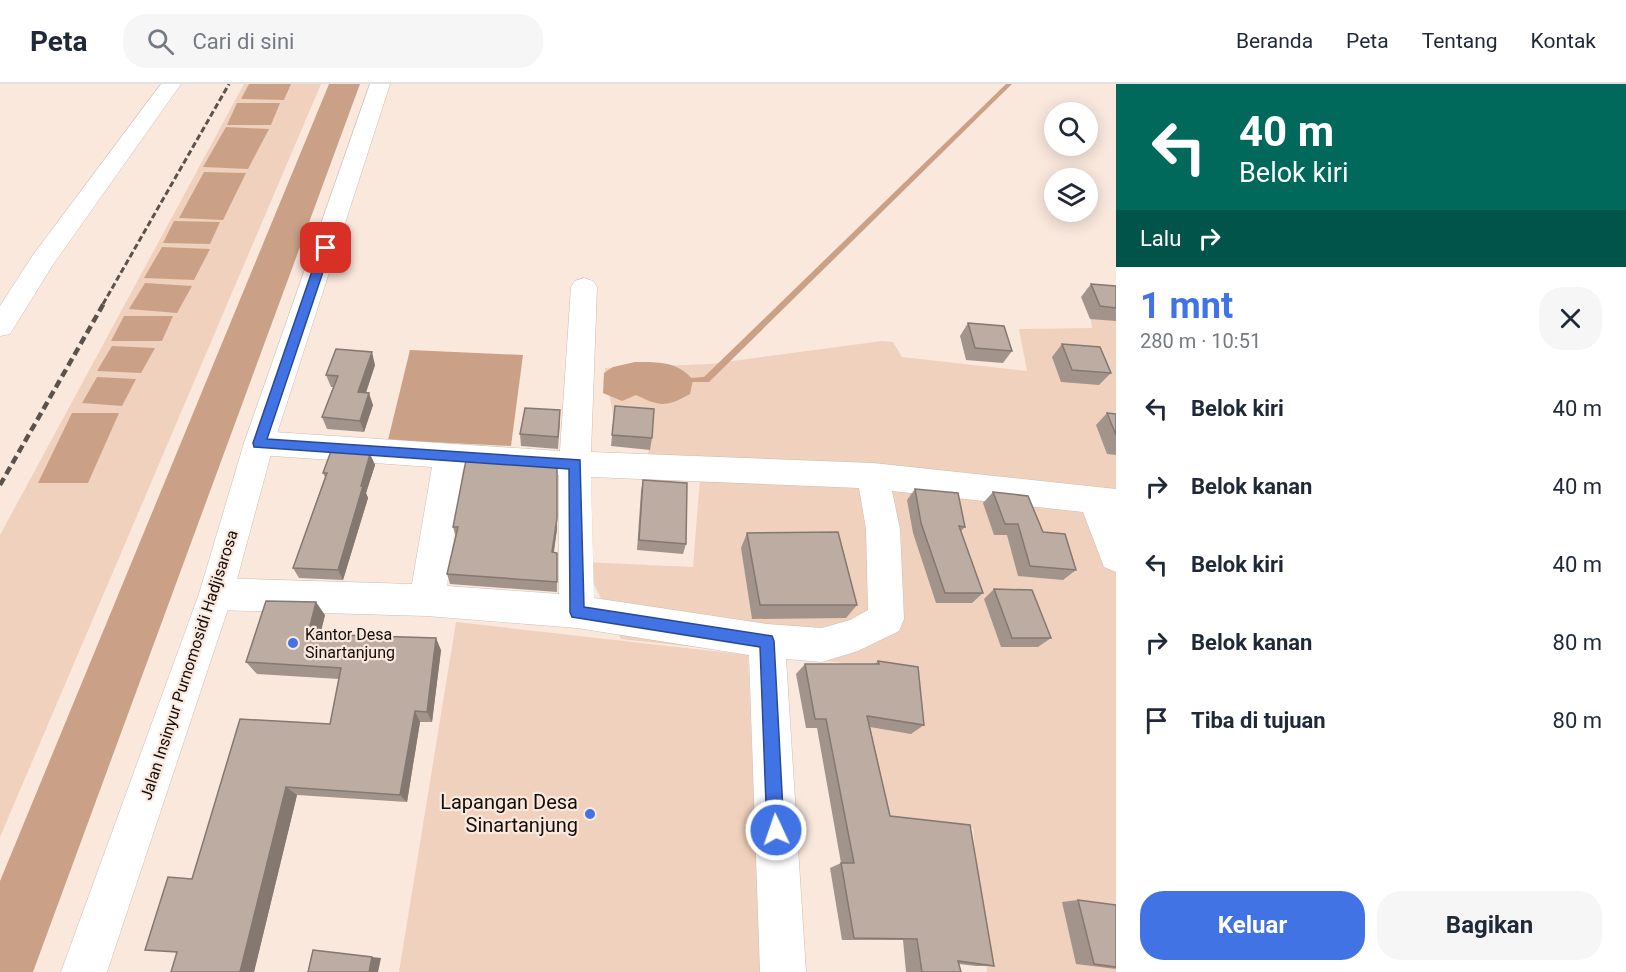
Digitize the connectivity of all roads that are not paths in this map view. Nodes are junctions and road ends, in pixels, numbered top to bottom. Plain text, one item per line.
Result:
1 (171, 84) edge
2 (380, 84) edge
3 (584, 287) dead end
4 (0, 327) edge
5 (259, 443) junction
6 (449, 456) junction
7 (575, 464) junction
8 (873, 476) junction
9 (1106, 501) edge
10 (1116, 557) edge
11 (216, 594) junction
12 (427, 600) junction
13 (577, 612) junction
14 (767, 641) junction
15 (84, 972) edge
16 (783, 972) edge

1 - 4 street
2 - 5 street, Jalan Insinyur Purnomosidi Hadjisarosa
3 - 7 street
5 - 6 street
5 - 11 street, Jalan Insinyur Purnomosidi Hadjisarosa
6 - 7 street
6 - 12 street
7 - 8 street
7 - 13 street
8 - 9 street
8 - 14 street
9 - 10 street
11 - 12 street
11 - 15 street, Jalan Insinyur Purnomosidi Hadjisarosa
12 - 13 street
13 - 14 street
14 - 16 street

